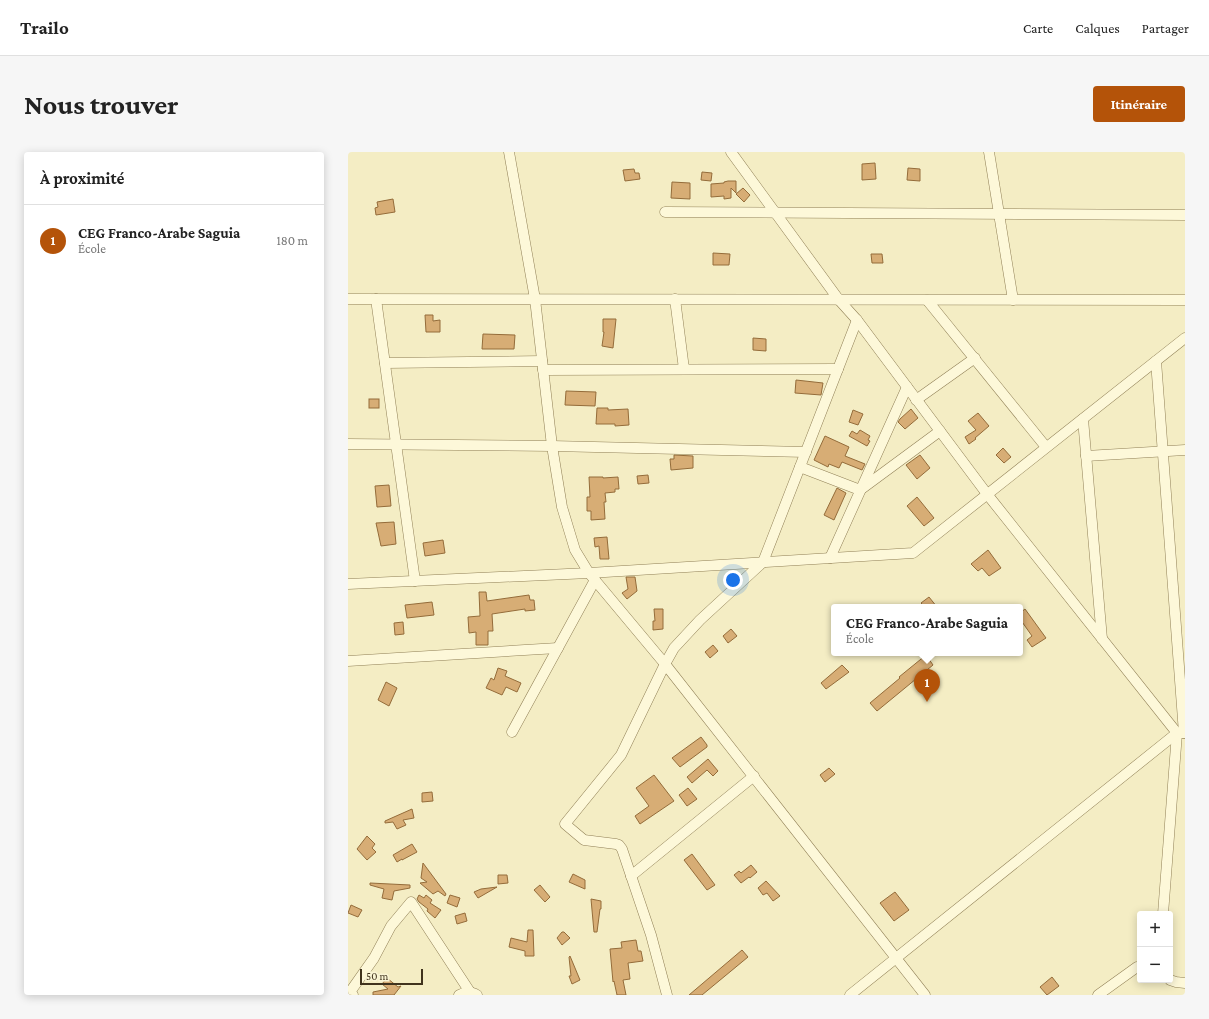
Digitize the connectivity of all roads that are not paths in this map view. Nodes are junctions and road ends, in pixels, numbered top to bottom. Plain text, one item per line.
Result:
1 (510, 152) edge
2 (731, 152) edge
3 (989, 152) edge
4 (665, 212) dead end
5 (775, 212) junction
6 (999, 214) junction
7 (1185, 215) edge
8 (348, 299) edge
9 (376, 299) junction
10 (534, 299) junction
11 (675, 299) junction
12 (839, 300) junction
13 (928, 300) junction
14 (1013, 300) junction
15 (1185, 300) edge
16 (857, 320) junction
17 (1185, 338) edge
18 (975, 358) junction
19 (1156, 361) junction
20 (385, 363) junction
21 (542, 365) junction
22 (684, 369) junction
23 (838, 369) junction
24 (907, 387) junction
25 (916, 400) junction
26 (1083, 419) junction
27 (940, 432) junction
28 (348, 444) edge
29 (396, 445) junction
30 (552, 446) junction
31 (1046, 447) junction
32 (1185, 450) edge
33 (1163, 451) junction
34 (806, 452) junction
35 (1086, 456) junction
36 (800, 467) junction
37 (860, 490) junction
38 (987, 494) junction
39 (830, 558) junction
40 (763, 562) junction
41 (592, 577) junction
42 (415, 581) junction
43 (348, 584) edge
44 (1102, 639) junction
45 (558, 648) junction
46 (1182, 653) edge
47 (348, 662) edge
48 (665, 664) junction
49 (512, 732) dead end
50 (1182, 733) edge
51 (754, 776) junction
52 (631, 876) junction
53 (1163, 911) edge
54 (897, 958) junction
55 (1137, 967) edge
56 (1173, 981) edge
57 (1185, 983) edge
58 (474, 993) edge
59 (353, 995) edge
60 (459, 995) edge
61 (667, 995) edge
62 (850, 995) edge
63 (925, 995) edge
64 (1098, 995) edge

1 - 10 street
2 - 5 street
3 - 6 street
4 - 5 street
5 - 6 street
5 - 12 street
6 - 7 street
6 - 14 street
8 - 9 street
9 - 10 street
9 - 20 street
10 - 11 street
10 - 21 street
11 - 12 street
11 - 22 street
12 - 13 street
12 - 16 street
13 - 14 street
13 - 18 street
14 - 15 street
16 - 23 street
16 - 24 street
17 - 19 street
18 - 25 street
18 - 31 street
19 - 26 street
19 - 33 street
20 - 21 street
20 - 29 street
21 - 22 street
21 - 30 street
22 - 23 street
23 - 34 street
24 - 25 street
24 - 37 street
25 - 27 street
26 - 31 street
26 - 35 street
27 - 37 street
27 - 38 street
28 - 29 street
29 - 30 street
29 - 42 street
30 - 34 street
30 - 41 street
31 - 38 street
32 - 33 street
33 - 35 street
33 - 46 street
34 - 36 street
35 - 44 street
36 - 37 street
36 - 40 street
37 - 39 street
38 - 39 street
38 - 44 street
39 - 40 street
40 - 41 street
40 - 48 street
41 - 42 street
41 - 45 street
41 - 48 street
42 - 43 street
44 - 50 street
45 - 47 street
45 - 49 street
46 - 50 street
48 - 51 street
48 - 52 street
50 - 53 street
50 - 54 street
51 - 52 street
51 - 54 street
52 - 61 street
54 - 62 street
54 - 63 street
55 - 64 street
56 - 57 street
58 - 59 street
58 - 60 street

